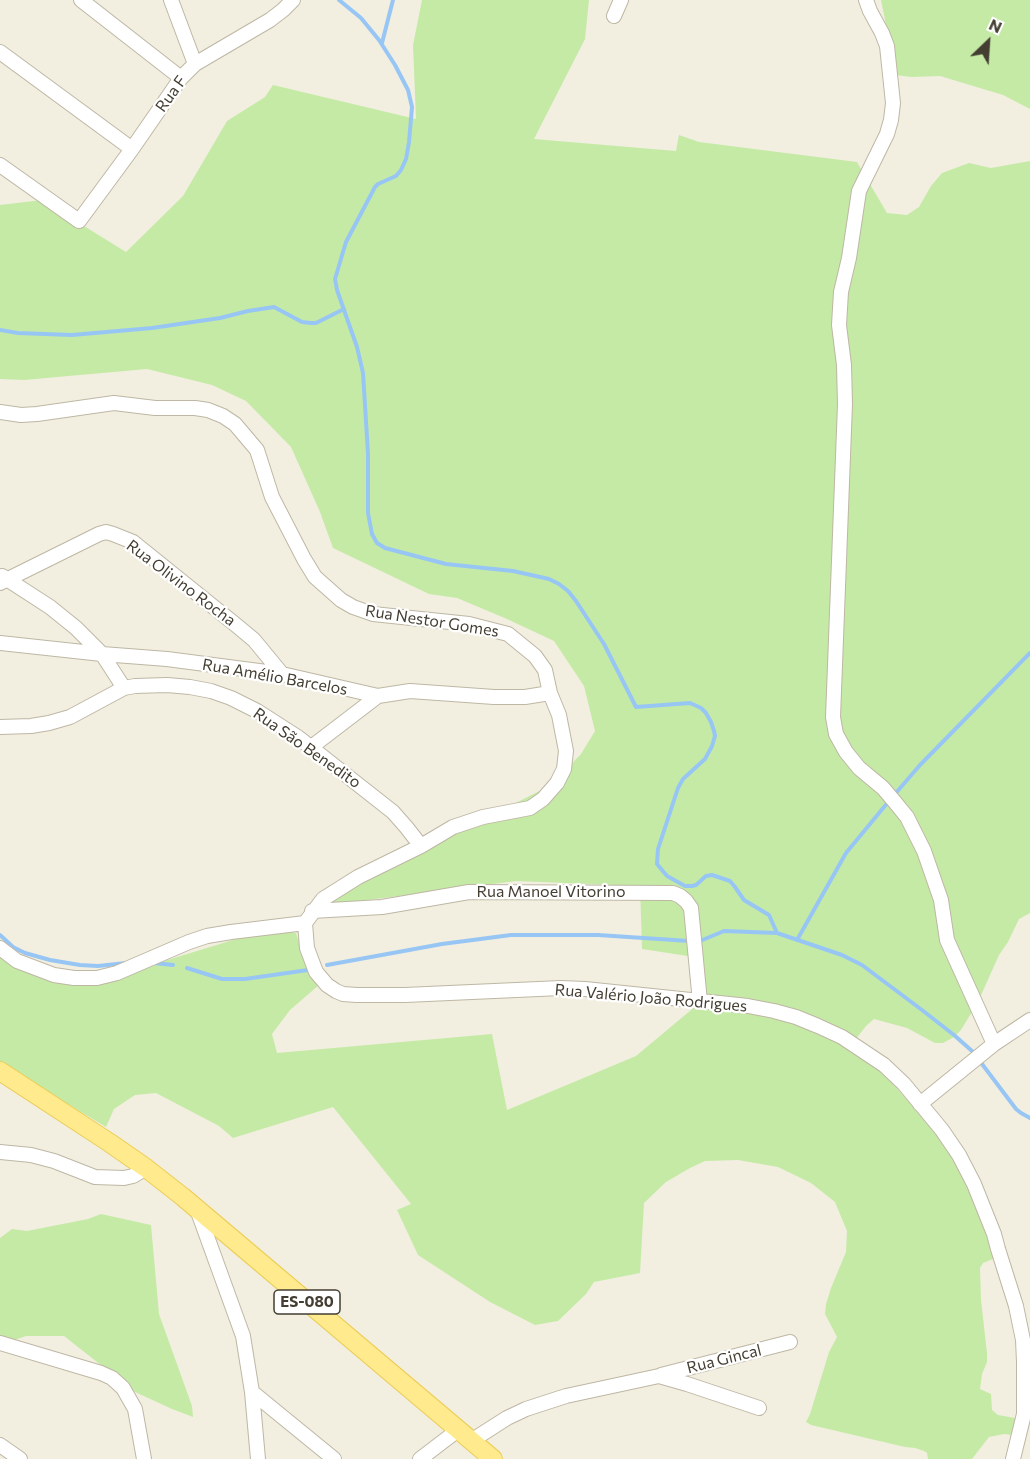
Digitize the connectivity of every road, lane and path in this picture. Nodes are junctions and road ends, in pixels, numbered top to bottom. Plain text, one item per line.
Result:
1 (81, 0) edge
2 (171, 0) edge
3 (293, 0) edge
4 (621, 0) edge
5 (866, 0) edge
6 (614, 16) dead end
7 (0, 52) edge
8 (195, 64) junction
9 (181, 78) junction
10 (132, 149) junction
11 (0, 165) edge
12 (0, 412) edge
13 (3, 579) edge
14 (0, 643) edge
15 (102, 654) junction
16 (282, 674) junction
17 (124, 688) junction
18 (550, 693) junction
19 (378, 696) junction
20 (0, 727) edge
21 (310, 748) junction
22 (421, 846) junction
23 (309, 917) junction
24 (0, 948) edge
25 (700, 1002) junction
26 (1030, 1020) edge
27 (994, 1044) junction
28 (0, 1071) edge
29 (920, 1104) junction
30 (0, 1152) edge
31 (146, 1168) junction
32 (195, 1206) junction
33 (0, 1342) edge
34 (790, 1342) dead end
35 (659, 1376) junction
36 (252, 1392) junction
37 (759, 1408) dead end
38 (465, 1436) junction
39 (0, 1445) edge
40 (20, 1459) edge
41 (144, 1459) edge
42 (258, 1459) edge
43 (334, 1459) edge
44 (420, 1459) edge
45 (494, 1459) edge
46 (1013, 1459) edge

1 - 9 street
2 - 8 street
3 - 8 street, Rua F
4 - 6 street
5 - 27 street
7 - 10 street
8 - 9 street, Rua F
9 - 10 street, Rua F
10 - 11 street, Rua F
12 - 18 street, Rua Nestor Gomes
13 - 15 street
13 - 16 street, Rua Olivino Rocha
14 - 15 street, Rua Amélio Barcelos
15 - 16 street, Rua Amélio Barcelos
15 - 17 street
16 - 19 street, Rua Amélio Barcelos
17 - 20 street, Rua São Benedito
17 - 21 street, Rua São Benedito
18 - 19 street, Rua Amélio Barcelos
18 - 22 street, Rua Nestor Gomes
19 - 21 street
21 - 22 street, Rua São Benedito
22 - 23 street, Rua Nestor Gomes
23 - 24 street
23 - 25 street, Rua Valério João Rodrigues
23 - 25 street, Rua Manoel Vitorino
25 - 29 street, Rua Valério João Rodrigues
26 - 27 street
27 - 29 street
28 - 31 main road, ES-080
29 - 46 street, Rua Valério João Rodrigues
30 - 31 street
31 - 32 main road, ES-080
32 - 36 street
32 - 38 main road, ES-080
33 - 41 street
34 - 35 street, Rua Gincal
35 - 37 street
35 - 38 street, Rua Gincal
36 - 42 street
36 - 43 street
38 - 44 street, Rua Gincal
38 - 45 main road, ES-080
39 - 40 street

